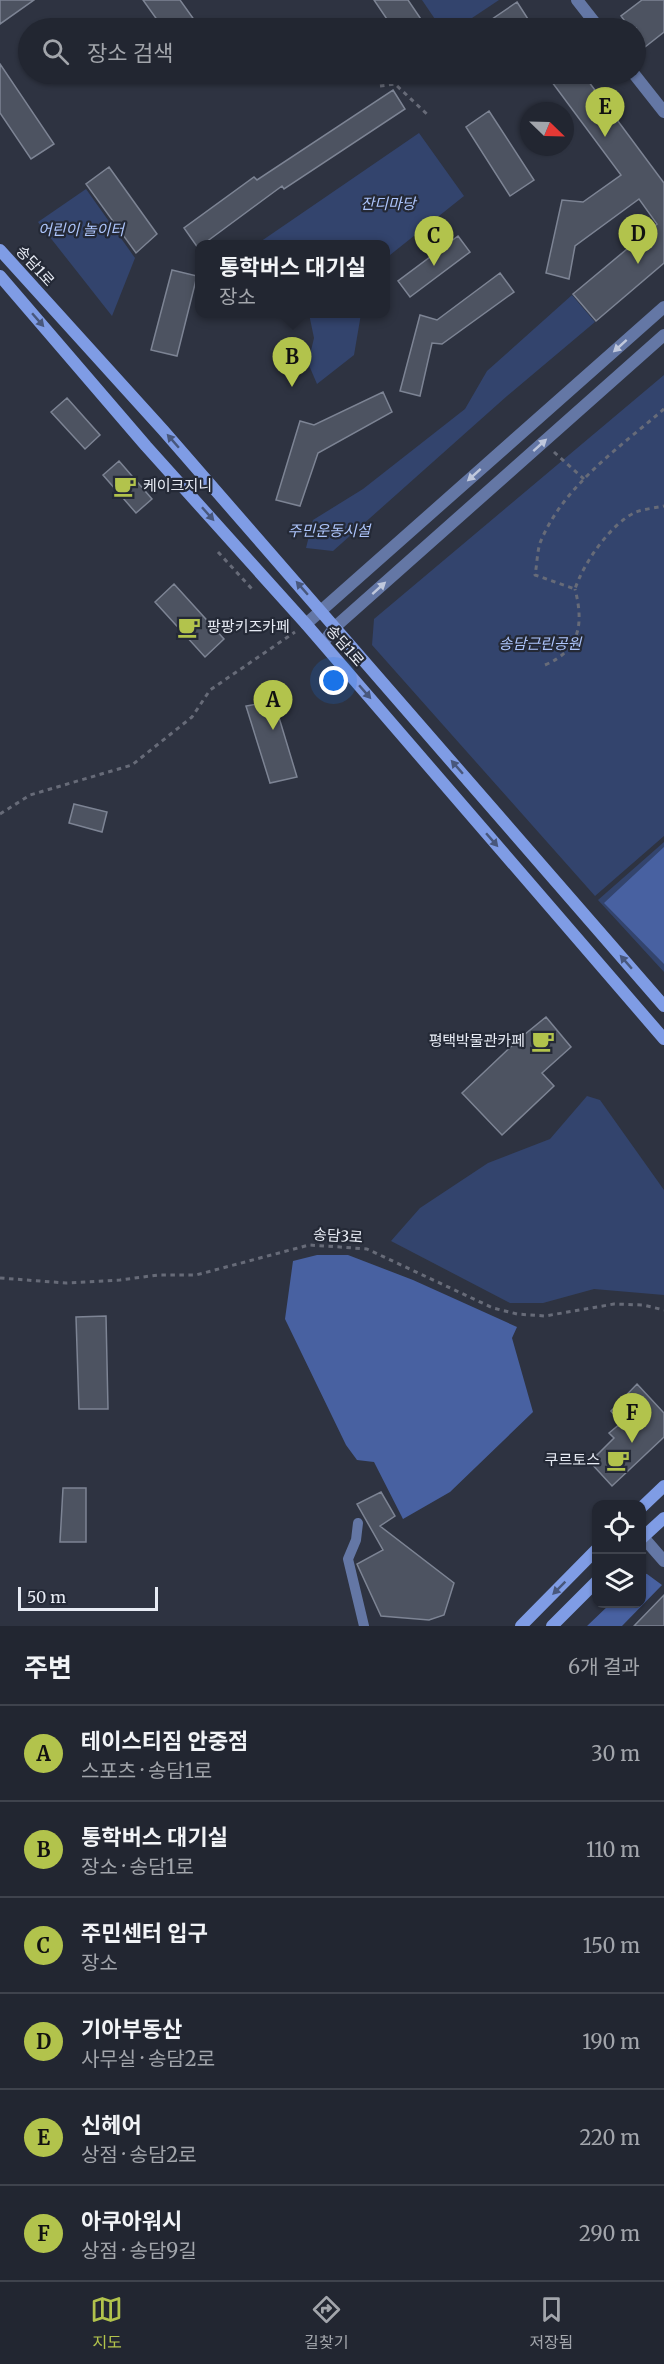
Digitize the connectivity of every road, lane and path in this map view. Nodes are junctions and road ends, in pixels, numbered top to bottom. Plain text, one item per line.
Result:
1 (577, 0) edge
2 (591, 18) edge
3 (642, 84) edge
4 (380, 86) dead end
5 (664, 112) edge
6 (429, 116) dead end
7 (0, 250) edge
8 (0, 276) edge
9 (664, 307) edge
10 (664, 335) edge
11 (664, 409) edge
12 (553, 451) dead end
13 (584, 479) junction
14 (664, 506) edge
15 (575, 589) junction
16 (322, 611) junction
17 (306, 624) junction
18 (335, 627) junction
19 (323, 643) junction
20 (545, 665) dead end
21 (0, 814) edge
22 (664, 1006) edge
23 (664, 1039) edge
24 (0, 1278) edge
25 (664, 1310) edge
26 (664, 1486) edge
27 (646, 1503) edge
28 (664, 1518) edge
29 (358, 1523) dead end
30 (646, 1534) edge
31 (646, 1542) edge
32 (593, 1554) edge
33 (664, 1561) edge
34 (592, 1587) edge
35 (364, 1626) edge
36 (521, 1626) edge
37 (552, 1626) edge

1 - 2 street
3 - 5 street
4 - 6 path
16 -> 7 main road, 송담1로
8 -> 17 main road, 송담1로
9 -> 16 street
18 -> 10 street
11 - 13 path
12 - 13 path
13 - 15 path
14 - 15 path
15 - 20 path
16 - 17 street
16 - 18 main road, 송담1로
17 - 19 main road, 송담1로
17 - 21 path
18 - 19 street
22 -> 18 main road, 송담1로
19 -> 23 main road, 송담1로
24 - 25 path, 송담3로
26 - 27 main road
28 - 30 main road
29 - 35 lane
31 - 33 street
32 -> 36 main road
34 - 37 main road

